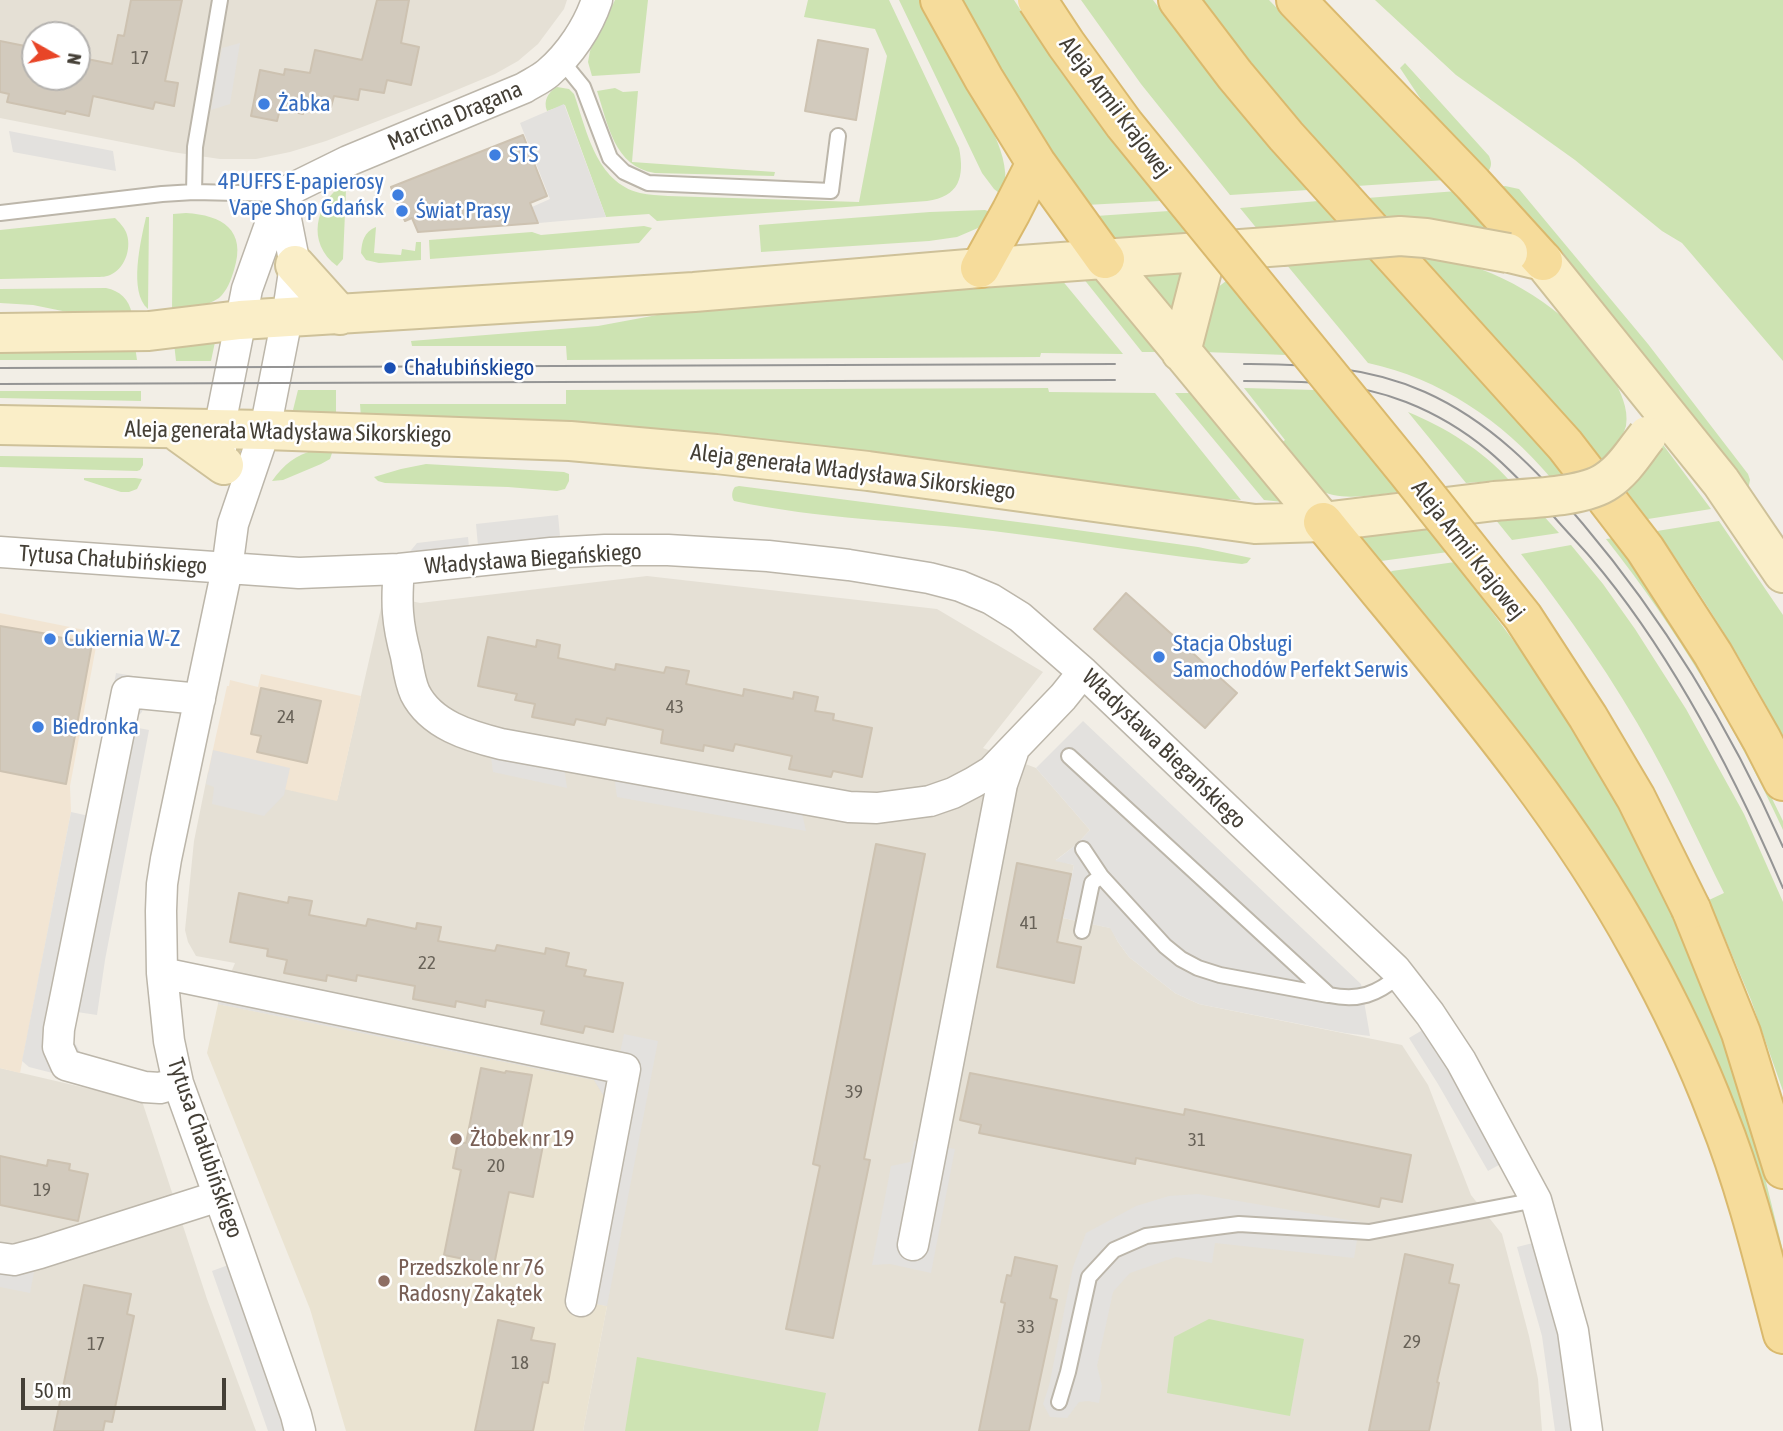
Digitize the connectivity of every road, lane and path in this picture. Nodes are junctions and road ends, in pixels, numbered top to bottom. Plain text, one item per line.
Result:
1 (220, 0) edge
2 (597, 0) edge
3 (940, 0) edge
4 (1037, 0) edge
5 (1178, 0) edge
6 (1296, 0) edge
7 (561, 60) junction
8 (838, 136) dead end
9 (1035, 163) junction
10 (194, 192) junction
11 (281, 194) junction
12 (0, 213) edge
13 (1207, 251) junction
14 (1525, 257) junction
15 (1105, 259) junction
16 (295, 265) junction
17 (980, 268) junction
18 (340, 314) junction
19 (287, 317) junction
20 (240, 320) junction
21 (0, 333) edge
22 (1181, 352) junction
23 (1655, 422) junction
24 (0, 425) edge
25 (265, 430) junction
26 (221, 448) junction
27 (1323, 523) junction
28 (233, 524) junction
29 (0, 552) edge
30 (227, 569) junction
31 (399, 569) junction
32 (1783, 573) edge
33 (1083, 672) junction
34 (200, 699) junction
35 (1016, 745) junction
36 (1069, 756) dead end
37 (1783, 781) edge
38 (1083, 849) dead end
39 (1101, 876) junction
40 (1082, 931) dead end
41 (162, 973) junction
42 (1400, 975) junction
43 (1329, 995) junction
44 (178, 1083) junction
45 (1783, 1169) edge
46 (219, 1196) junction
47 (1536, 1199) junction
48 (913, 1245) dead end
49 (0, 1258) edge
50 (581, 1301) dead end
51 (1783, 1334) edge
52 (1059, 1402) dead end
53 (300, 1431) edge
54 (1587, 1431) edge

1 - 10 lane
2 - 7 street, Marcina Dragana
3 - 9 main road
4 - 45 main road, Aleja Armii Krajowej, bridge
5 - 37 main road
6 - 14 main road
7 - 8 lane
7 - 11 street, Marcina Dragana
9 - 15 main road
9 - 17 main road
10 - 11 lane, Marcina Dragana
10 - 12 lane, Marcina Dragana
11 - 16 street
11 - 20 street
13 - 14 street, bridge
13 - 15 street
13 - 22 street
14 - 23 street
15 - 17 street
15 - 22 street
16 - 18 street
16 - 19 street
17 - 18 street
18 - 19 street
19 - 20 street
19 - 25 street, Tytusa Chałubińskiego
20 - 21 street
20 - 26 street, Tytusa Chałubińskiego
22 - 27 street
23 - 27 street, Aleja generała Władysława Sikorskiego, bridge
23 - 32 street
24 - 26 street, Aleja generała Władysława Sikorskiego
25 - 26 street, Aleja generała Władysława Sikorskiego
25 - 27 street, Aleja generała Władysława Sikorskiego
25 - 28 street, Tytusa Chałubińskiego
26 - 28 street, Tytusa Chałubińskiego
27 - 51 main road
28 - 30 street, Tytusa Chałubińskiego
29 - 30 street, Tytusa Chałubińskiego
30 - 31 street, Władysława Biegańskiego
30 - 34 street, Tytusa Chałubińskiego
31 - 33 street, Władysława Biegańskiego
31 - 35 street, Władysława Biegańskiego
33 - 35 street, Władysława Biegańskiego
33 - 42 street, Władysława Biegańskiego
34 - 41 street, Tytusa Chałubińskiego
34 - 44 street
35 - 48 street
36 - 43 lane
38 - 39 lane
39 - 40 lane
39 - 43 lane
41 - 44 street, Tytusa Chałubińskiego
41 - 50 street
42 - 43 lane
42 - 47 street, Władysława Biegańskiego
44 - 46 street, Tytusa Chałubińskiego
46 - 49 street
46 - 53 street, Tytusa Chałubińskiego
47 - 52 lane
47 - 54 street, Władysława Biegańskiego

